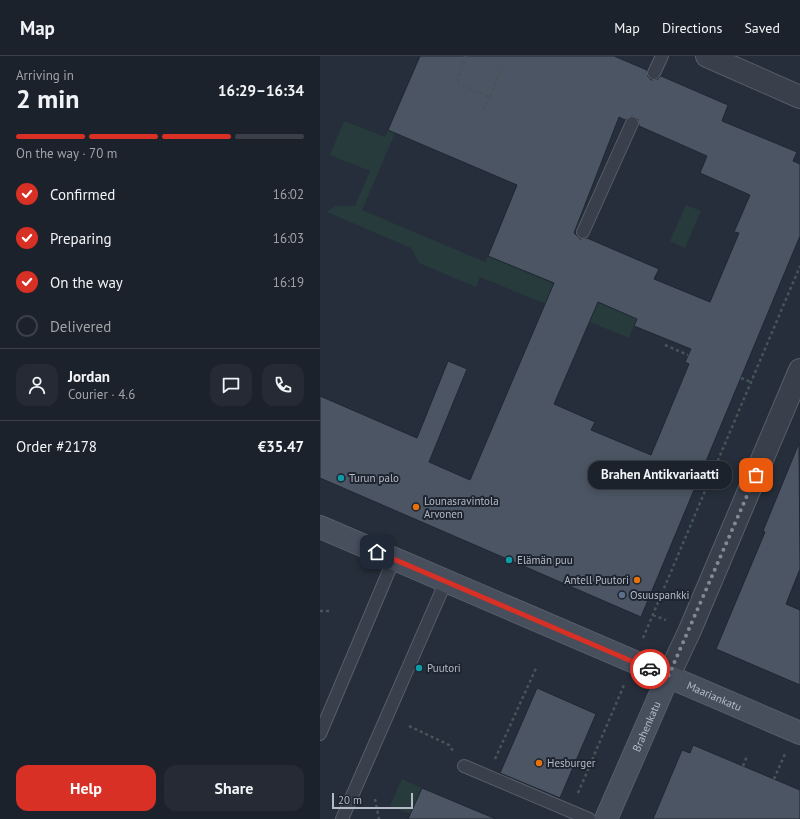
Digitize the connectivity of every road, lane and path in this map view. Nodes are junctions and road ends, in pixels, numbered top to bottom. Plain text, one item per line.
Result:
1 (466, 56) edge
2 (662, 56) edge
3 (708, 56) edge
4 (502, 67) dead end
5 (654, 73) dead end
6 (490, 96) junction
7 (800, 97) edge
8 (484, 110) dead end
9 (632, 123) dead end
10 (583, 232) dead end
11 (800, 266) edge
12 (665, 345) dead end
13 (688, 355) dead end
14 (800, 370) edge
15 (741, 378) dead end
16 (751, 382) junction
17 (320, 526) edge
18 (394, 559) junction
19 (446, 581) junction
20 (320, 611) edge
21 (330, 611) dead end
22 (653, 615) junction
23 (666, 620) dead end
24 (648, 626) dead end
25 (537, 666) dead end
26 (668, 677) junction
27 (618, 700) dead end
28 (408, 726) dead end
29 (800, 733) edge
30 (320, 734) edge
31 (747, 756) dead end
32 (464, 766) joint
33 (743, 766) dead end
34 (778, 770) dead end
35 (487, 775) junction
36 (774, 780) dead end
37 (375, 799) dead end
38 (570, 811) junction
39 (342, 819) edge
40 (379, 819) edge
41 (589, 819) edge
42 (606, 819) edge

1 - 6 path
2 - 5 lane
3 - 7 street
4 - 6 path
6 - 8 path
9 - 10 lane
11 - 16 path
12 - 13 path
14 - 26 street, Brahenkatu
15 - 16 path
16 - 22 path
17 - 18 street, Maariankatu
18 - 19 street, Maariankatu
18 - 30 lane
19 - 26 street, Maariankatu
19 - 39 lane
20 - 21 path
22 - 23 path
22 - 24 path
25 - 35 path
26 - 29 street, Maariankatu
26 - 42 street, Brahenkatu
27 - 38 path
28 - 32 path
31 - 33 path
32 - 35 lane
34 - 36 path
35 - 38 lane
37 - 40 path
38 - 41 lane

